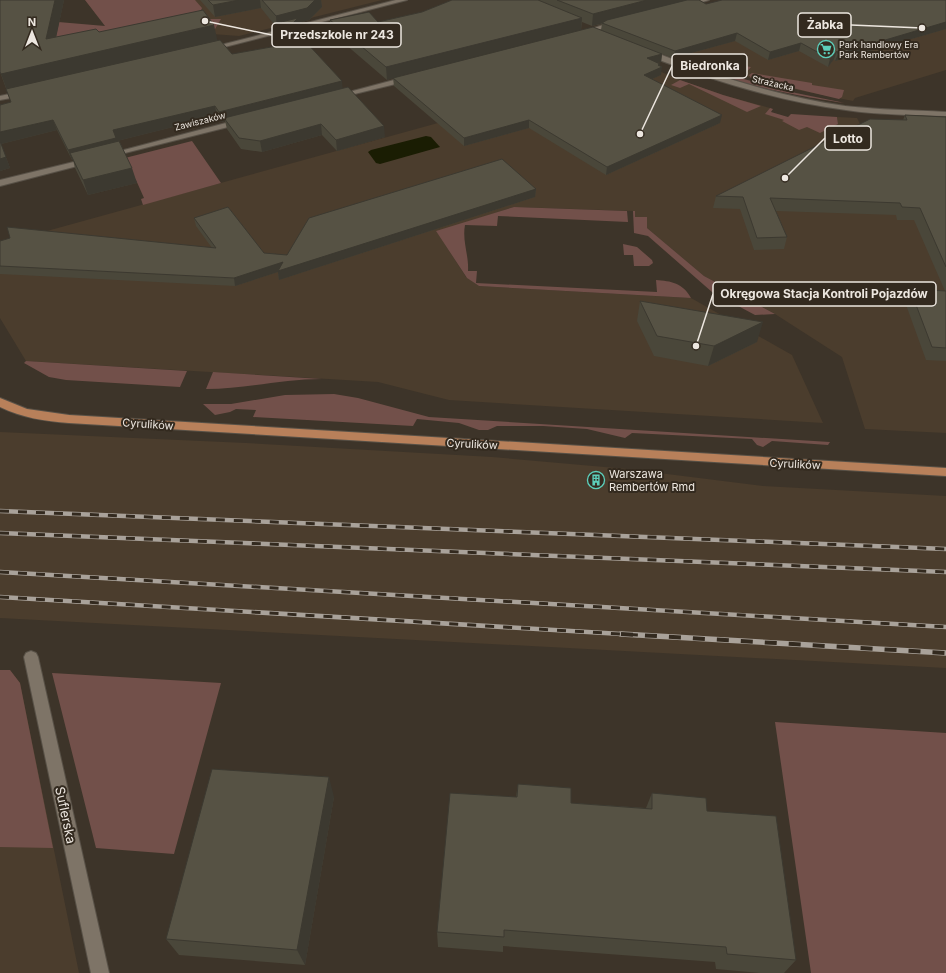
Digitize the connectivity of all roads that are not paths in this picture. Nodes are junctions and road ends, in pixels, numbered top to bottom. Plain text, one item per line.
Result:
1 (404, 0) edge
2 (706, 0) edge
3 (677, 7) edge
4 (626, 20) edge
5 (578, 25) edge
6 (592, 31) junction
7 (572, 36) edge
8 (606, 36) edge
9 (638, 49) edge
10 (202, 51) edge
11 (416, 76) edge
12 (31, 91) edge
13 (0, 98) edge
14 (329, 99) edge
15 (946, 114) edge
16 (250, 119) edge
17 (0, 183) edge
18 (0, 402) edge
19 (946, 472) edge
20 (32, 657) dead end
21 (100, 973) edge

1 - 10 street
2 - 3 street
4 - 6 street
5 - 6 street
6 - 7 street
6 - 8 street
9 - 15 street, Strażacka
11 - 14 street
12 - 13 street
16 - 17 street, Zawiszaków
18 - 19 main road, Cyrulików
20 - 21 street, Suflerska

